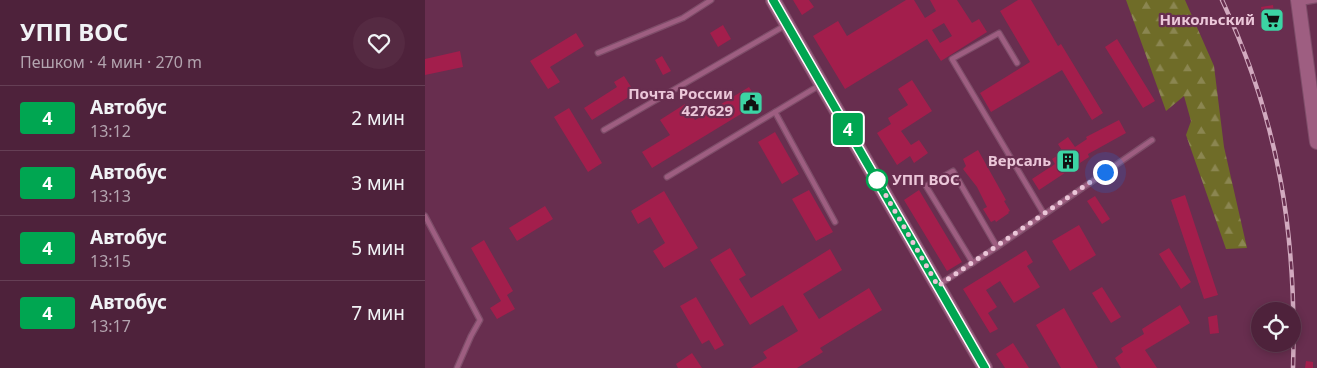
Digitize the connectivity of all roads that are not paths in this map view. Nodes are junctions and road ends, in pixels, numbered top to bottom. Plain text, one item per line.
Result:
1 (711, 0) edge
2 (773, 0) edge
3 (1317, 0) edge
4 (1298, 1) edge
5 (787, 24) junction
6 (598, 53) dead end
7 (1017, 63) dead end
8 (822, 84) junction
9 (775, 112) junction
10 (604, 130) dead end
11 (1152, 140) dead end
12 (1317, 142) edge
13 (667, 177) dead end
14 (1044, 214) junction
15 (425, 216) edge
16 (835, 222) dead end
17 (997, 247) junction
18 (973, 263) junction
19 (938, 286) junction
20 (457, 368) edge
21 (985, 368) edge

1 - 6 lane
2 - 5 main road
3 - 4 lane
4 - 12 main road
5 - 8 main road
5 - 10 lane
7 - 14 lane
8 - 9 lane
8 - 19 main road
9 - 13 lane
9 - 16 lane
11 - 14 lane
14 - 17 lane
15 - 20 lane
17 - 18 lane
17 - 18 lane
18 - 19 lane
19 - 21 main road

